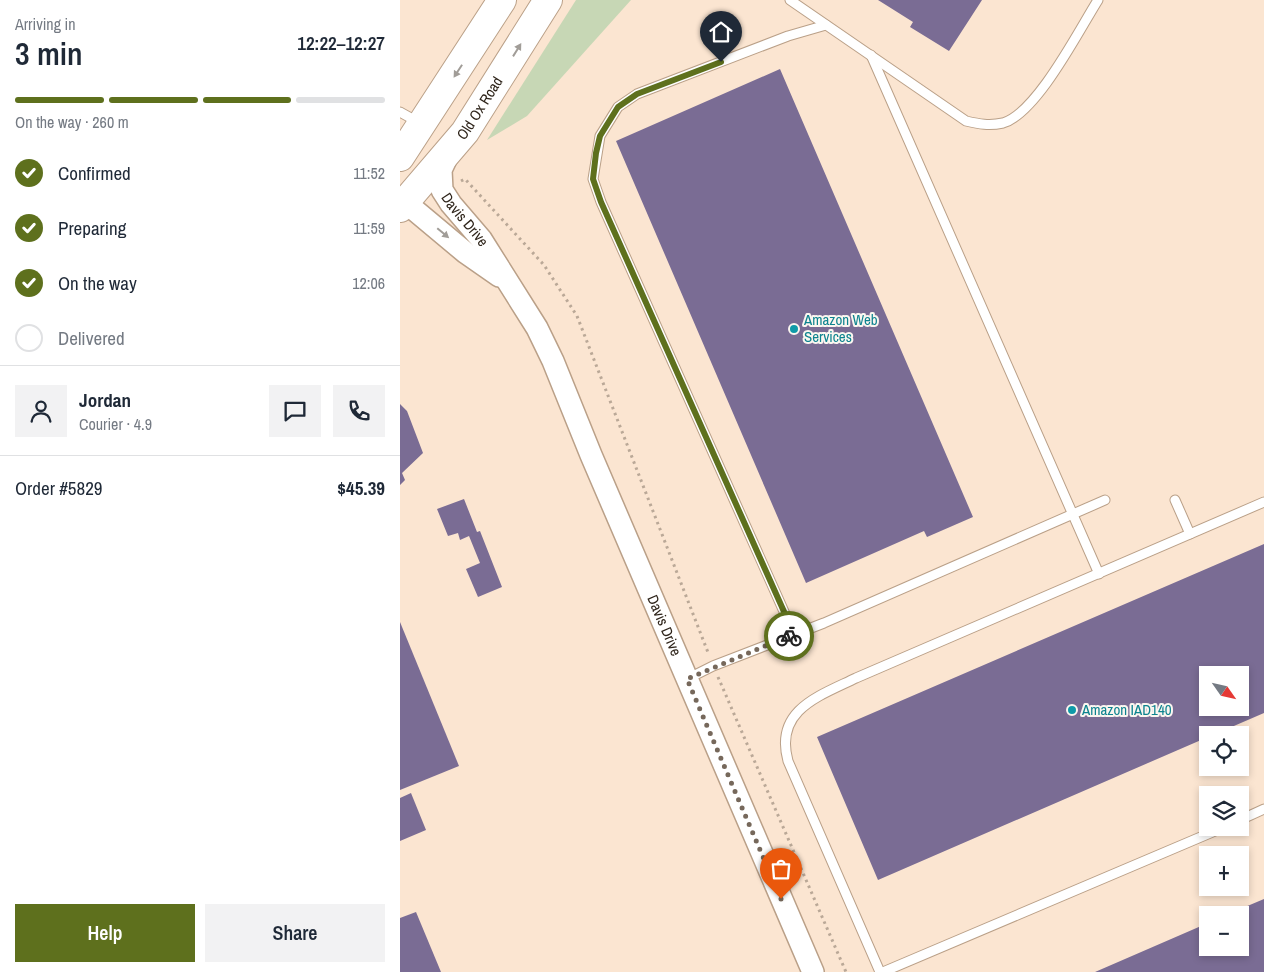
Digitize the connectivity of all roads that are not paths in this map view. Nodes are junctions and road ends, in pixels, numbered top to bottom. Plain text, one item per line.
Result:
1 (502, 0) edge
2 (548, 0) edge
3 (790, 0) edge
4 (1098, 0) edge
5 (826, 25) junction
6 (870, 55) junction
7 (408, 134) edge
8 (449, 153) junction
9 (403, 205) edge
10 (508, 282) junction
11 (1105, 500) dead end
12 (1175, 500) dead end
13 (1264, 502) edge
14 (1073, 514) junction
15 (1190, 534) junction
16 (1099, 574) junction
17 (794, 634) junction
18 (687, 679) junction
19 (1264, 809) edge
20 (1249, 816) edge
21 (1203, 836) edge
22 (813, 972) edge
23 (881, 972) edge

1 -> 7 main road
8 -> 2 main road, Old Ox Road
3 - 5 lane
4 - 6 lane
5 - 6 lane
5 - 17 lane
6 - 14 lane
7 - 9 main road
8 - 9 main road, Old Ox Road
8 - 10 street, Davis Drive
9 -> 10 street, Davis Drive
10 - 18 street, Davis Drive
11 - 14 lane
12 - 15 lane
13 - 15 lane
14 - 16 lane
14 - 17 lane
15 - 16 lane
16 - 23 lane
17 - 18 lane
18 - 22 street, Davis Drive
19 - 20 lane
21 - 23 lane

